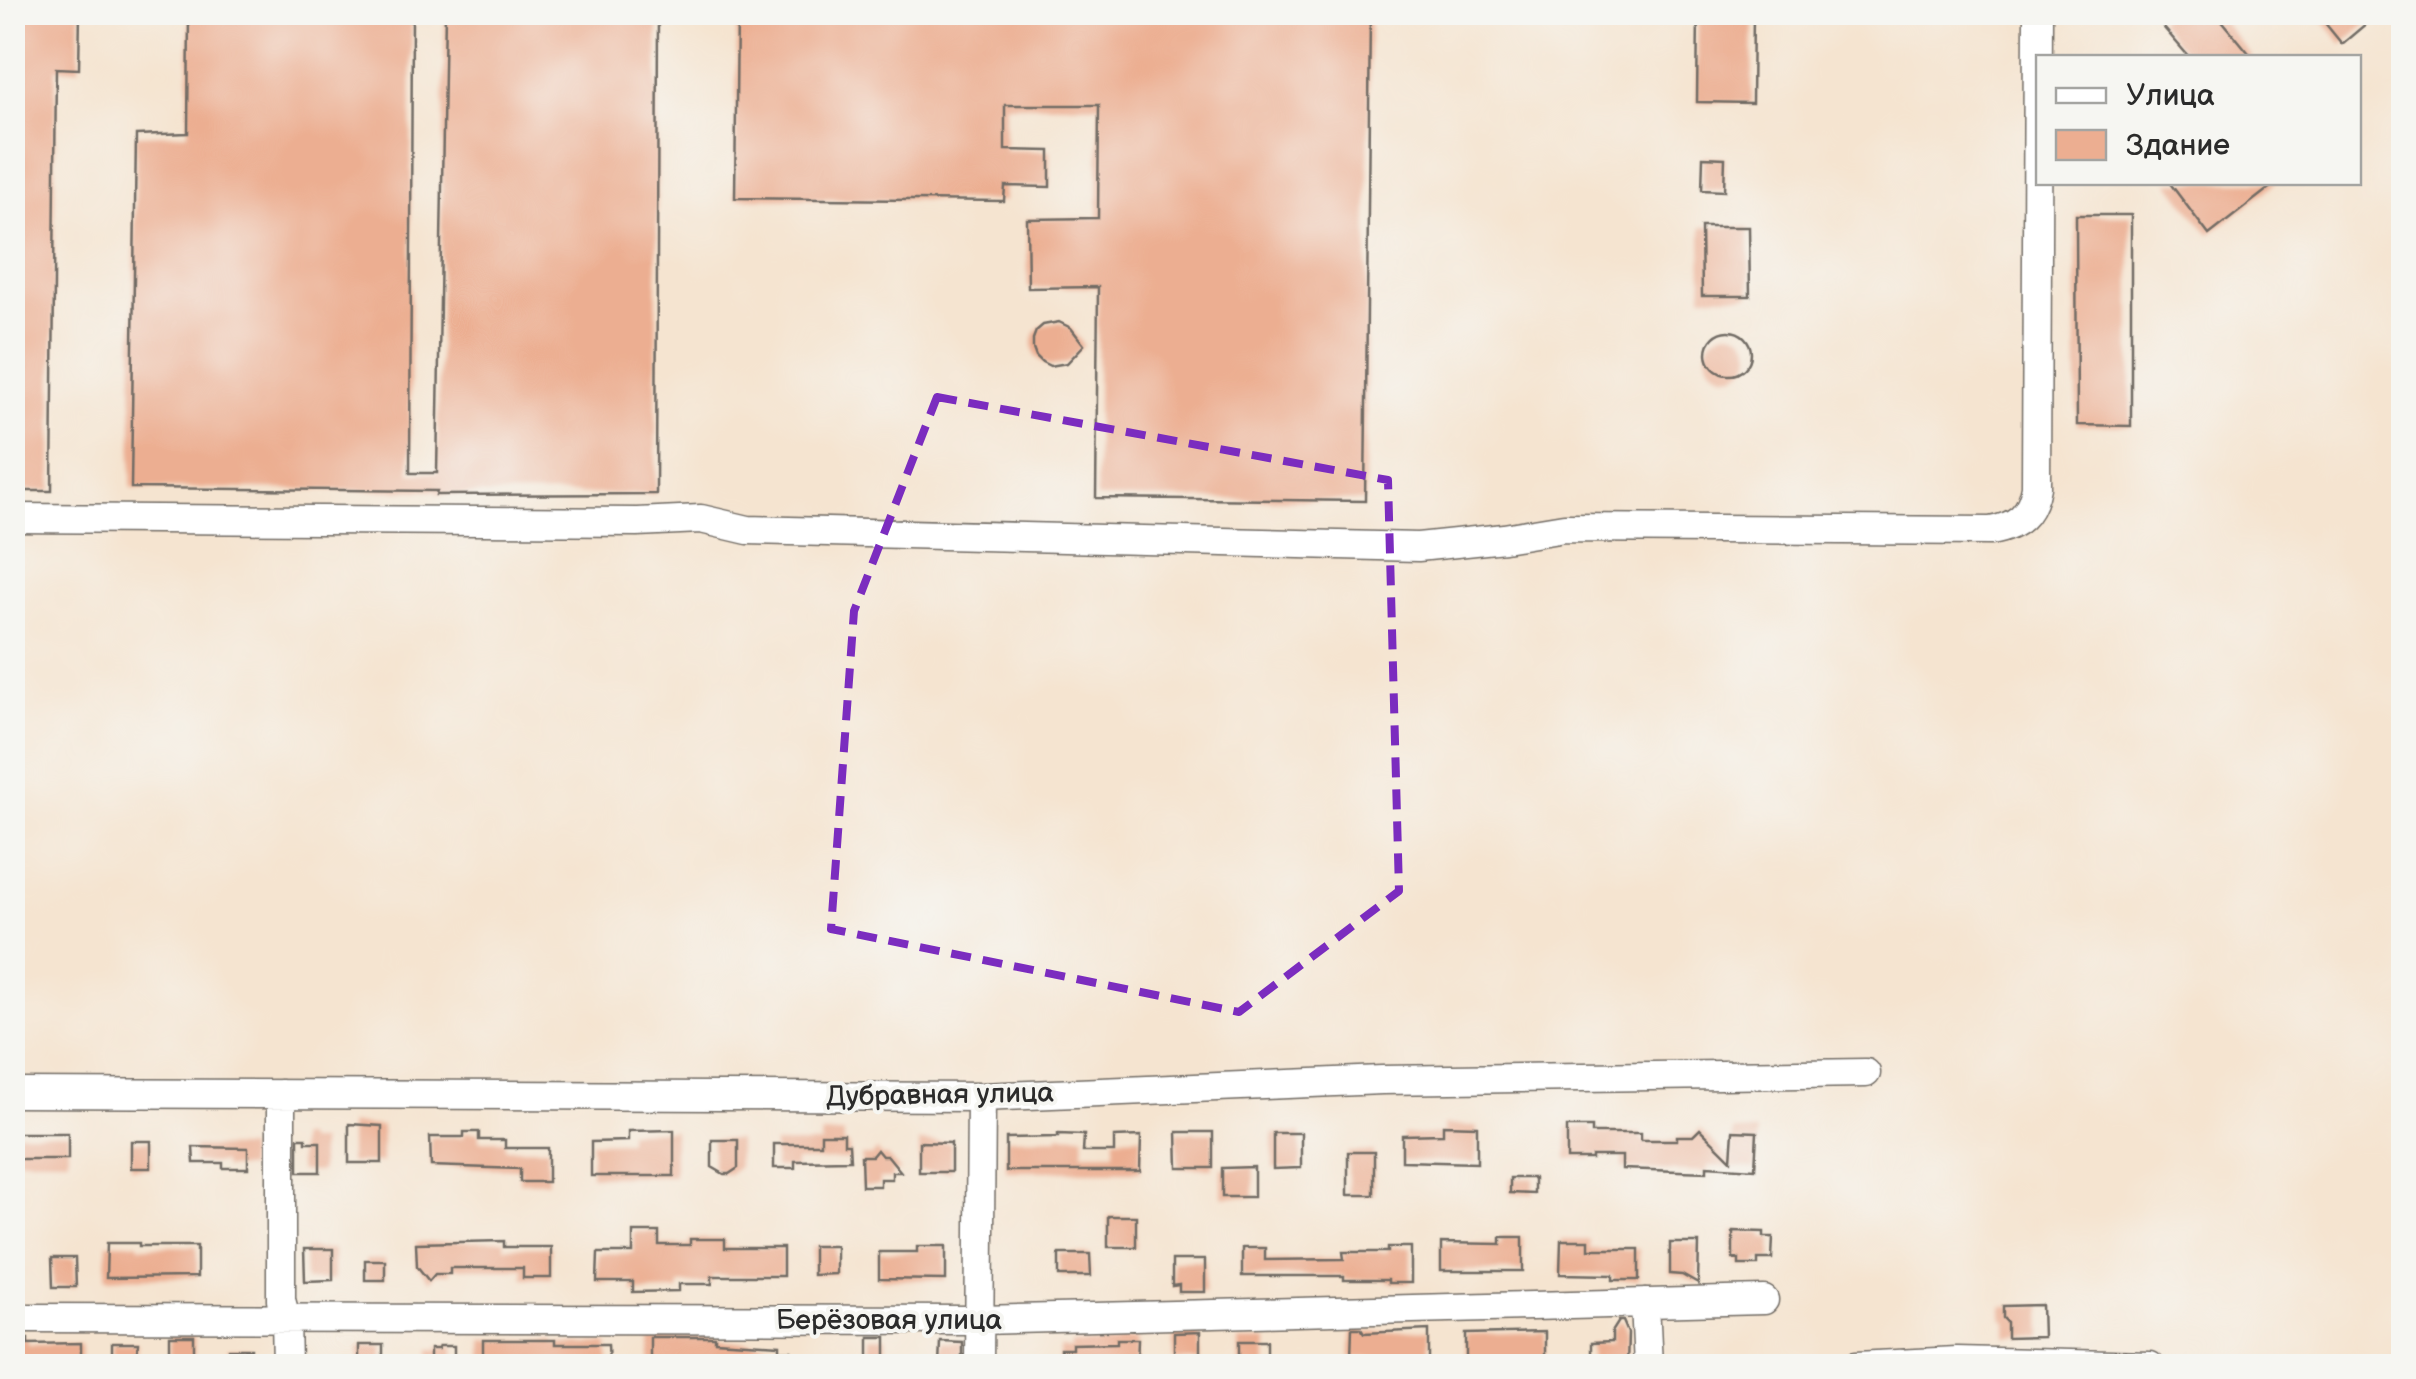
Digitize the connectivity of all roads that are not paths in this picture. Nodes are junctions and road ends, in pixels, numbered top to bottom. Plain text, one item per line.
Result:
1 (2038, 12) edge
2 (2038, 55) edge
3 (2037, 185) edge
4 (12, 518) edge
5 (1866, 1072) dead end
6 (12, 1093) edge
7 (281, 1094) junction
8 (981, 1096) junction
9 (1764, 1300) dead end
10 (1645, 1303) junction
11 (12, 1318) edge
12 (286, 1318) junction
13 (980, 1320) junction
14 (287, 1366) edge
15 (979, 1366) edge
16 (1648, 1366) edge
17 (1856, 1366) edge
18 (2150, 1366) edge

1 - 2 street
3 - 4 street
5 - 8 street, Дубравная улица
6 - 7 street, Дубравная улица
7 - 8 street, Дубравная улица
7 - 12 street
8 - 13 street
9 - 10 street, Берёзовая улица
10 - 13 street, Берёзовая улица
10 - 16 street
11 - 12 street, Берёзовая улица
12 - 13 street, Берёзовая улица
12 - 14 street
13 - 15 street
17 - 18 street

